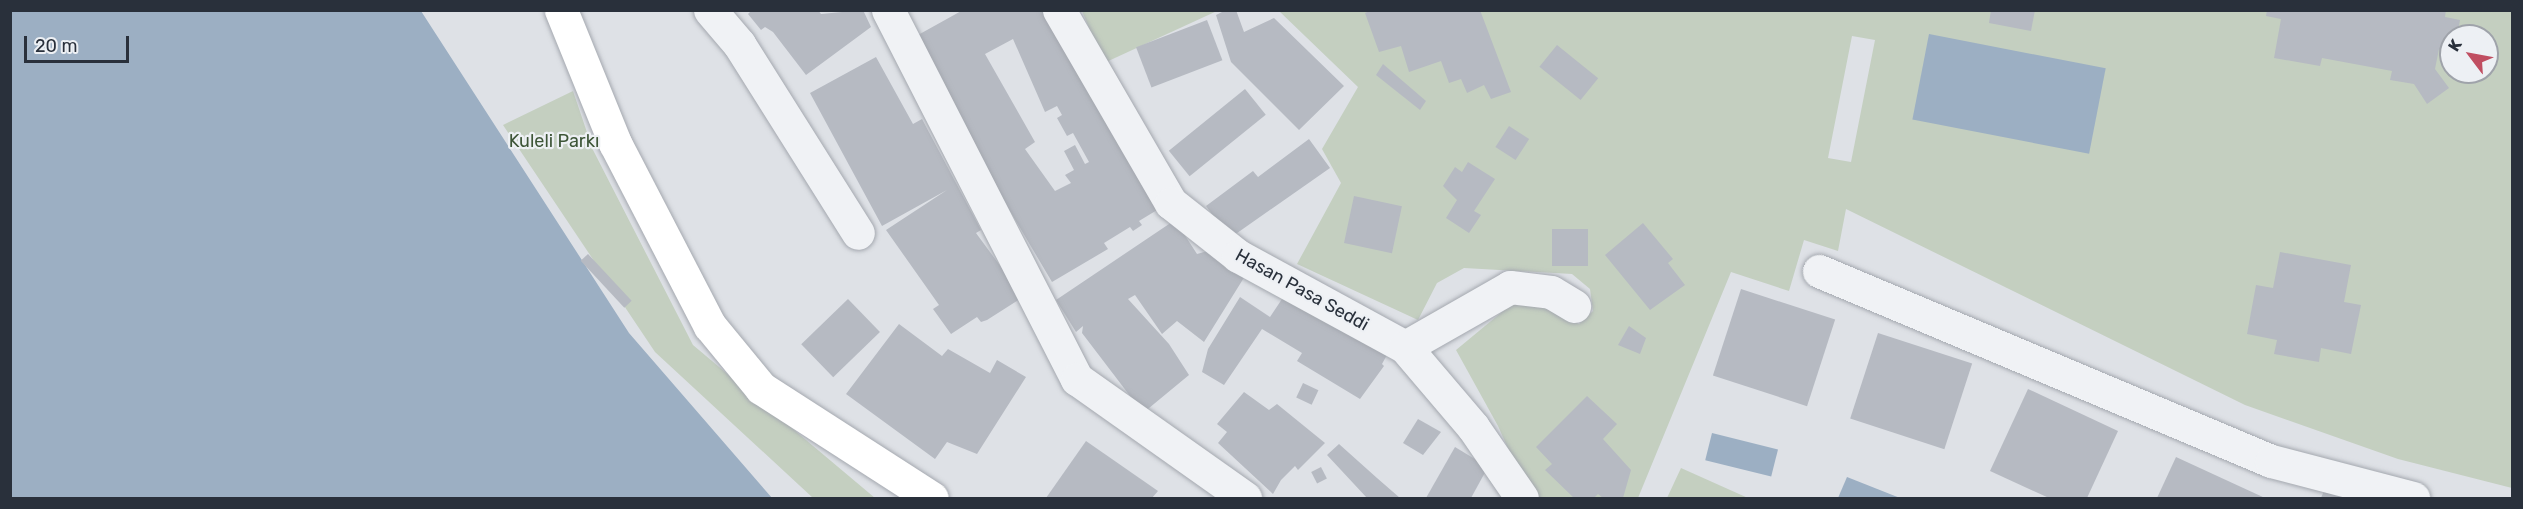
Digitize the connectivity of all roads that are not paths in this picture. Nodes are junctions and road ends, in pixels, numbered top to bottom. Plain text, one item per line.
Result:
1 (561, 10) edge
2 (710, 10) edge
3 (888, 10) edge
4 (1059, 10) edge
5 (858, 233) dead end
6 (1819, 271) dead end
7 (1574, 306) dead end
8 (1405, 347) junction
9 (932, 498) edge
10 (1245, 498) edge
11 (1522, 498) edge
12 (2413, 498) edge

1 - 9 main road
2 - 5 street
3 - 10 street
4 - 8 street, Hasan Pasa Seddi
6 - 12 street
7 - 8 street
8 - 11 street, Hasan Pasa Seddi

